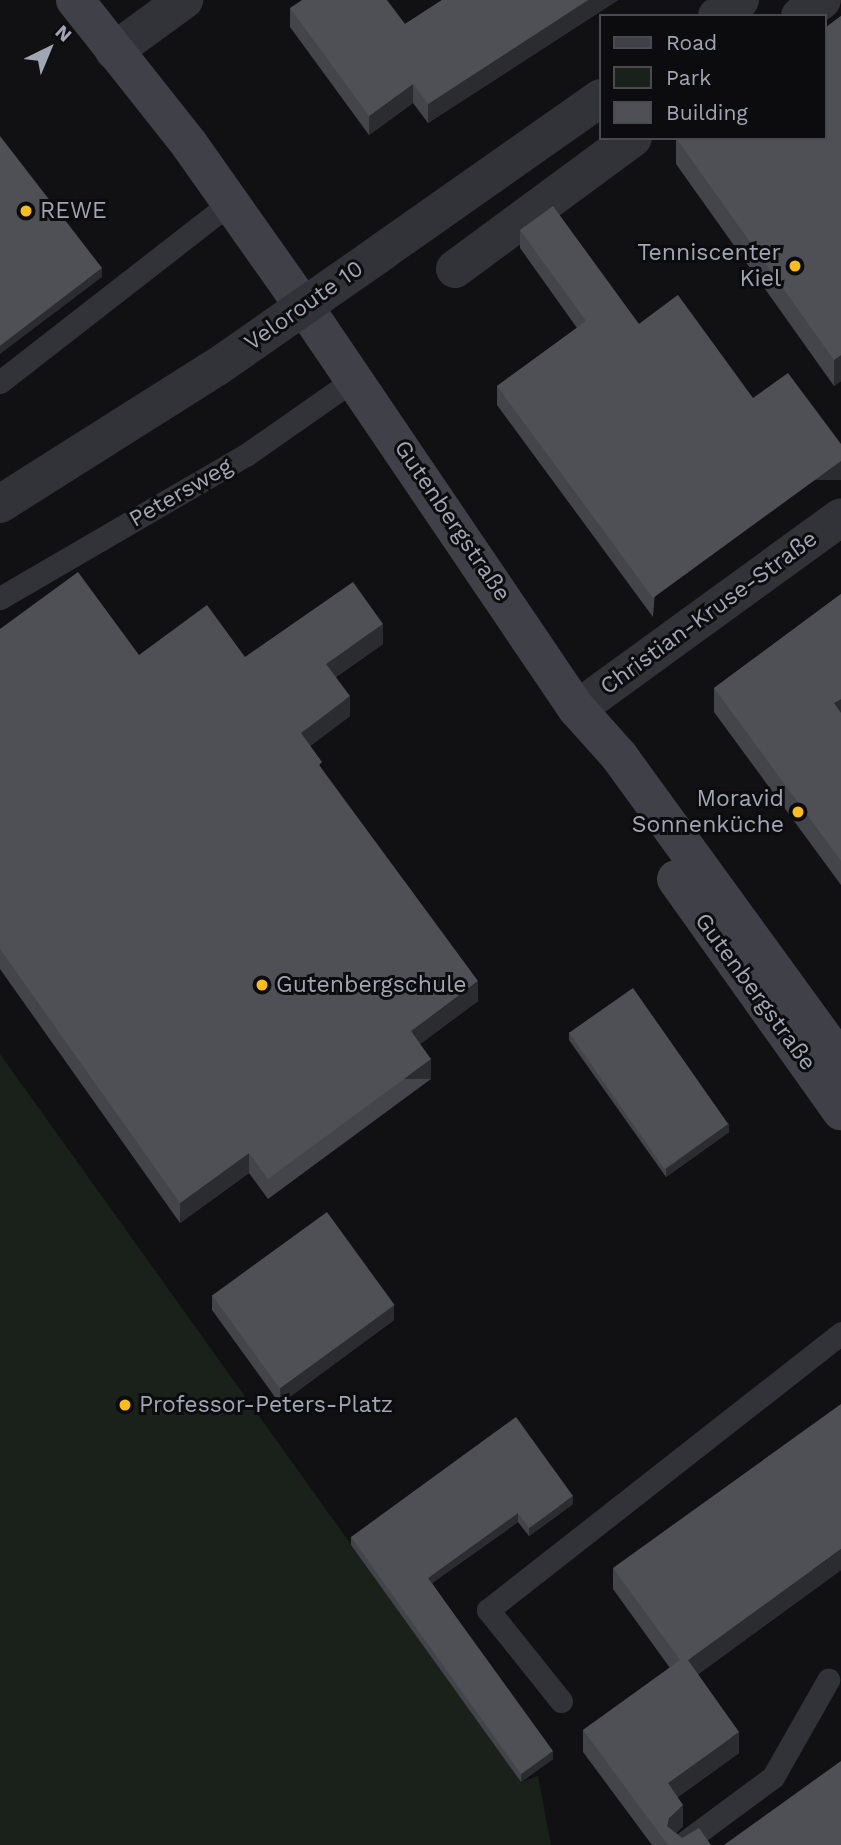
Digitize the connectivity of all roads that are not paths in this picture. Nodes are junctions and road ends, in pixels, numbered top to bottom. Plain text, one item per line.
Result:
1 (75, 0) edge
2 (184, 0) edge
3 (740, 0) edge
4 (821, 0) edge
5 (720, 14) edge
6 (803, 14) edge
7 (114, 51) junction
8 (600, 99) edge
9 (630, 140) edge
10 (231, 202) junction
11 (455, 269) dead end
12 (356, 379) junction
13 (0, 382) edge
14 (0, 504) edge
15 (841, 517) edge
16 (0, 598) edge
17 (583, 717) junction
18 (841, 1061) edge
19 (841, 1111) edge
20 (841, 1333) edge
21 (828, 1680) dead end
22 (561, 1701) dead end
23 (681, 1845) edge

1 - 7 main road, Gutenbergstraße
2 - 7 street
3 - 5 street
4 - 6 street
7 - 10 main road, Gutenbergstraße
8 - 14 street, Veloroute 10, bridge
9 - 11 street
10 - 12 main road, Gutenbergstraße
10 - 13 lane
12 - 16 lane, Petersweg
12 - 17 main road, Gutenbergstraße
15 - 17 street, Christian-Kruse-Straße
17 - 18 main road, Gutenbergstraße
17 - 19 main road, Gutenbergstraße
20 - 22 lane
21 - 23 lane

